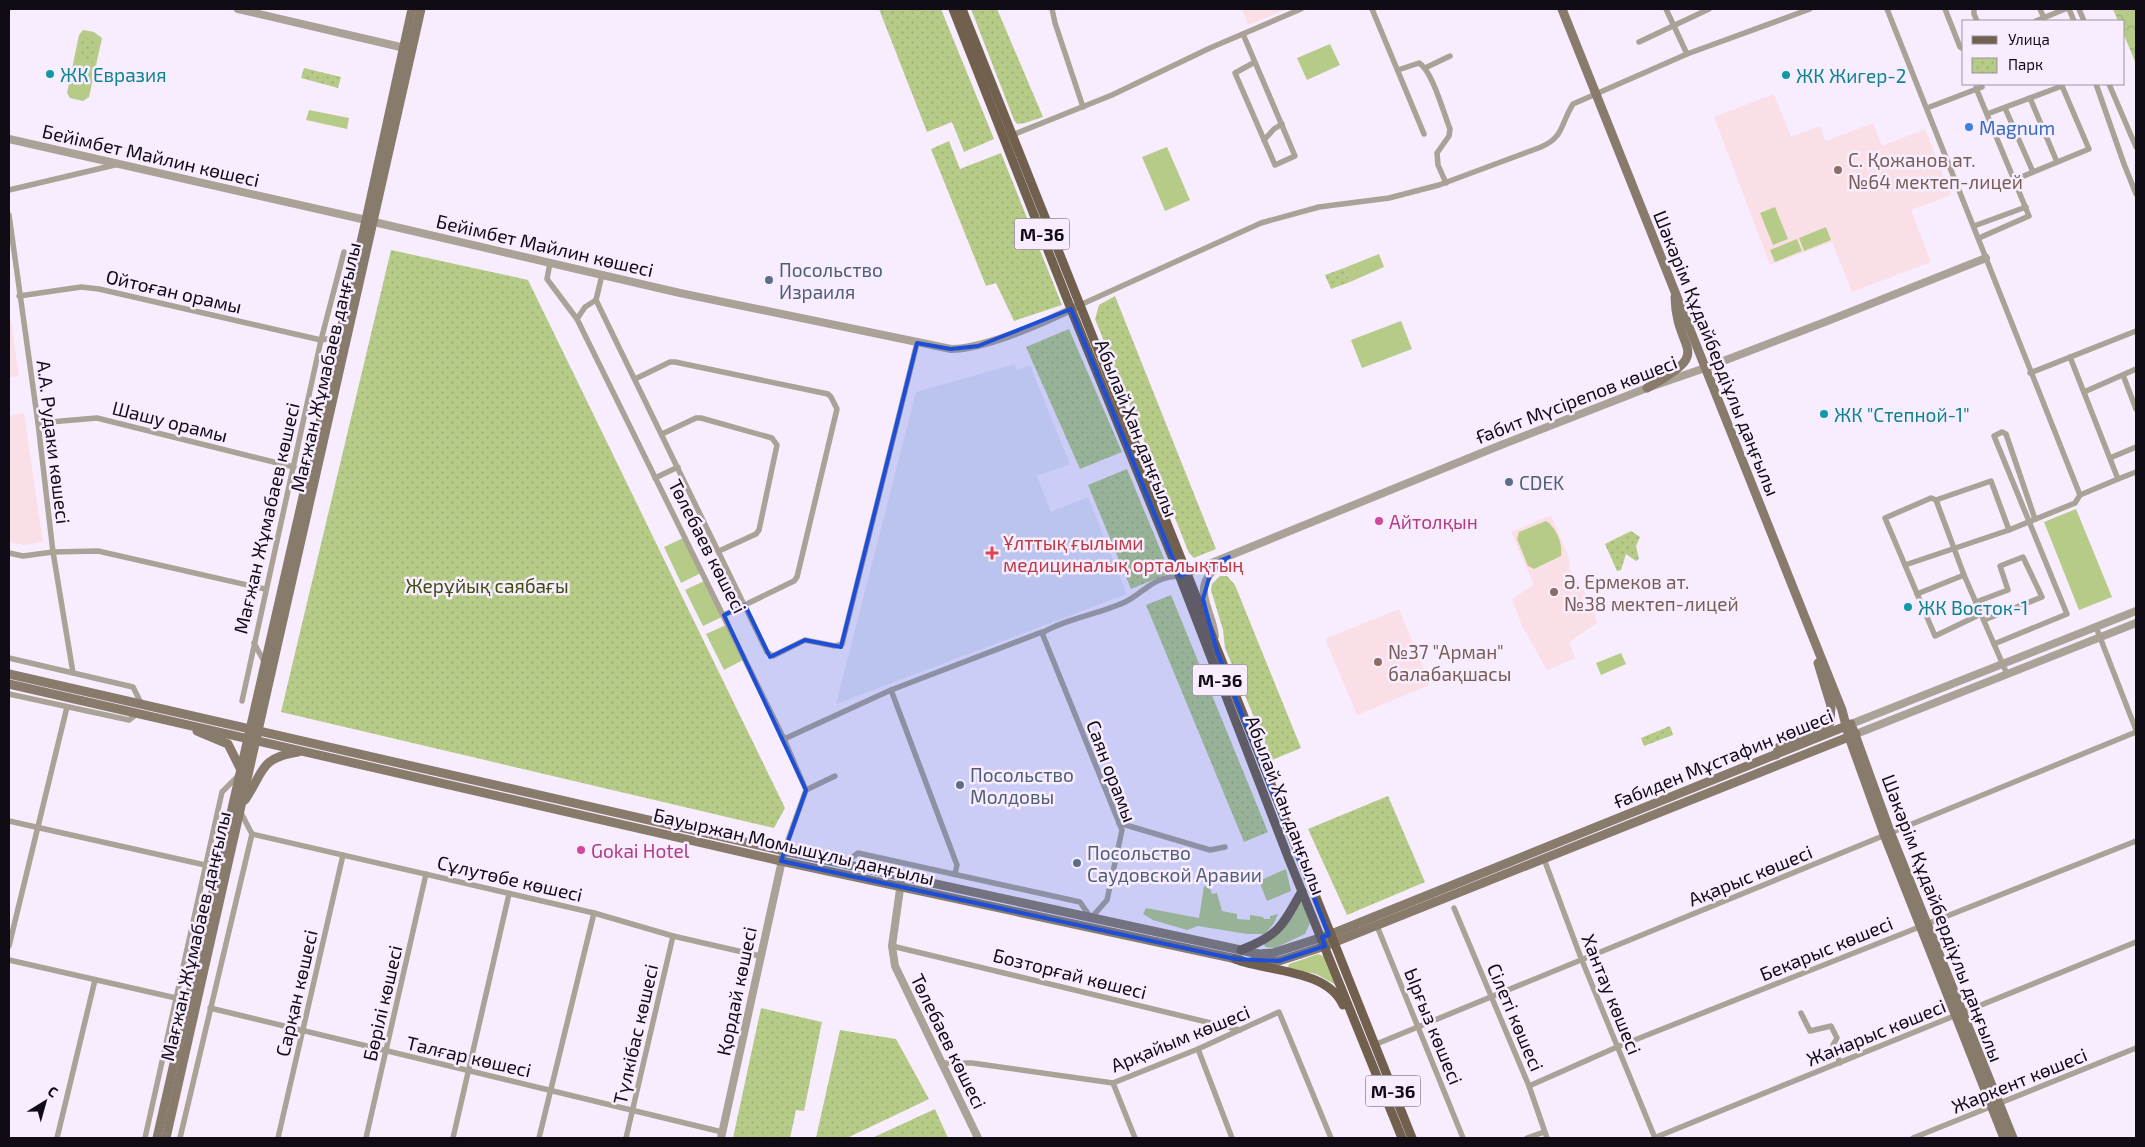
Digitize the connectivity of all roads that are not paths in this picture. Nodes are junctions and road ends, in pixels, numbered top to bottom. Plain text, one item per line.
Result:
1 (238, 9) edge
2 (412, 9) edge
3 (422, 9) edge
4 (952, 9) edge
5 (962, 9) edge
6 (1052, 9) edge
7 (1301, 9) edge
8 (1372, 9) edge
9 (1562, 9) edge
10 (1666, 9) edge
11 (1708, 9) edge
12 (1810, 9) edge
13 (1887, 9) edge
14 (1945, 9) edge
15 (2040, 9) edge
16 (2065, 9) edge
17 (1797, 11) edge
18 (2044, 18) junction
19 (2039, 20) edge
20 (1674, 26) junction
21 (1243, 34) junction
22 (1639, 42) dead end
23 (1962, 48) edge
24 (407, 49) junction
25 (1687, 54) junction
26 (1450, 56) dead end
27 (1255, 62) junction
28 (1426, 68) junction
29 (1398, 70) junction
30 (2096, 85) edge
31 (2108, 85) edge
32 (1980, 86) edge
33 (1596, 94) junction
34 (2030, 98) junction
35 (1083, 107) junction
36 (1927, 108) junction
37 (2004, 108) junction
38 (1987, 114) junction
39 (1282, 124) junction
40 (1424, 134) dead end
41 (1003, 136) junction
42 (1013, 136) junction
43 (9, 139) edge
44 (1264, 140) junction
45 (2136, 147) edge
46 (2056, 162) junction
47 (120, 164) junction
48 (2032, 172) junction
49 (2136, 175) edge
50 (2130, 178) junction
51 (2014, 180) junction
52 (1446, 183) junction
53 (9, 190) edge
54 (2136, 194) edge
55 (2026, 207) junction
56 (9, 215) edge
57 (370, 221) junction
58 (1974, 226) junction
59 (1978, 238) junction
60 (344, 252) dead end
61 (1986, 258) junction
62 (550, 263) junction
63 (602, 275) junction
64 (1675, 292) junction
65 (19, 296) junction
66 (596, 300) junction
67 (1080, 305) junction
68 (1071, 309) junction
69 (577, 319) junction
70 (2136, 331) edge
71 (338, 337) junction
72 (321, 340) junction
73 (917, 344) junction
74 (2070, 357) junction
75 (1705, 368) junction
76 (2136, 370) edge
77 (2030, 373) junction
78 (2123, 375) junction
79 (635, 379) junction
80 (1647, 388) junction
81 (2084, 392) junction
82 (2136, 409) edge
83 (38, 423) junction
84 (662, 434) junction
85 (2136, 447) edge
86 (2110, 458) junction
87 (294, 467) junction
88 (678, 467) junction
89 (2136, 472) edge
90 (655, 478) junction
91 (2118, 479) junction
92 (2080, 495) junction
93 (1936, 500) junction
94 (2036, 519) junction
95 (2029, 521) junction
96 (2009, 530) junction
97 (1955, 548) junction
98 (719, 551) junction
99 (53, 552) junction
100 (9, 553) edge
101 (1229, 557) junction
102 (1905, 565) junction
103 (1184, 575) junction
104 (1964, 575) junction
105 (265, 589) junction
106 (1917, 594) junction
107 (1976, 602) junction
108 (745, 605) junction
109 (2136, 611) edge
110 (724, 615) junction
111 (1982, 617) junction
112 (2136, 623) edge
113 (2096, 628) junction
114 (1042, 633) junction
115 (2100, 637) junction
116 (254, 643) junction
117 (1994, 644) junction
118 (1817, 648) junction
119 (1217, 651) junction
120 (9, 658) edge
121 (265, 664) junction
122 (2003, 665) junction
123 (73, 673) junction
124 (9, 674) edge
125 (2006, 674) junction
126 (9, 684) edge
127 (891, 690) junction
128 (9, 694) edge
129 (242, 702) dead end
130 (141, 703) junction
131 (68, 707) junction
132 (138, 713) junction
133 (186, 724) junction
134 (1848, 725) junction
135 (2136, 731) edge
136 (253, 735) junction
137 (1852, 735) junction
138 (784, 739) junction
139 (304, 752) junction
140 (1776, 755) junction
141 (241, 772) junction
142 (835, 776) dead end
143 (806, 790) junction
144 (241, 808) junction
145 (9, 821) edge
146 (1119, 822) junction
147 (38, 828) junction
148 (252, 834) junction
149 (1888, 835) junction
150 (2136, 841) edge
151 (1225, 847) dead end
152 (784, 851) junction
153 (343, 855) junction
154 (1544, 859) junction
155 (781, 861) junction
156 (845, 863) junction
157 (205, 864) junction
158 (426, 874) junction
159 (955, 874) junction
160 (903, 876) junction
161 (901, 887) junction
162 (1302, 891) junction
163 (509, 894) junction
164 (1454, 908) dead end
165 (594, 913) junction
166 (1091, 918) junction
167 (1377, 926) junction
168 (1923, 926) junction
169 (673, 936) junction
170 (1327, 940) junction
171 (2136, 942) edge
172 (9, 946) edge
173 (892, 946) junction
174 (1241, 950) junction
175 (760, 956) junction
176 (1581, 958) junction
177 (1235, 959) junction
178 (9, 960) edge
179 (95, 980) junction
180 (1490, 996) junction
181 (176, 998) junction
182 (210, 1008) junction
183 (1801, 1013) dead end
184 (1958, 1015) junction
185 (1418, 1026) junction
186 (303, 1030) junction
187 (1241, 1030) junction
188 (1370, 1046) junction
189 (1617, 1047) junction
190 (2136, 1048) edge
191 (1198, 1049) junction
192 (386, 1052) junction
193 (1840, 1062) junction
194 (942, 1063) junction
195 (468, 1072) junction
196 (1113, 1083) junction
197 (1529, 1086) junction
198 (551, 1090) junction
199 (1995, 1106) junction
200 (632, 1111) junction
201 (721, 1135) edge
202 (1545, 1135) edge
203 (57, 1138) edge
204 (145, 1138) edge
205 (157, 1138) edge
206 (166, 1138) edge
207 (180, 1138) edge
208 (278, 1138) edge
209 (366, 1138) edge
210 (452, 1138) edge
211 (538, 1138) edge
212 (626, 1138) edge
213 (978, 1138) edge
214 (1136, 1138) edge
215 (1232, 1138) edge
216 (1331, 1138) edge
217 (1402, 1138) edge
218 (1412, 1138) edge
219 (1463, 1138) edge
220 (1527, 1138) edge
221 (1655, 1138) edge
222 (1913, 1138) edge
223 (2004, 1138) edge
224 (2013, 1138) edge

1 - 24 street
2 - 24 main road, Мағжан Жұмабаев даңғылы
3 - 24 main road, Мағжан Жұмабаев даңғылы
4 - 41 main road, Абылай Хан даңғылы / M-36
5 - 42 main road, Абылай Хан даңғылы / M-36
6 - 35 street
7 - 21 street
8 - 29 street
9 - 33 main road, Шәкәрім Құдайбердіұлы даңғылы
10 - 20 street
11 - 20 street
12 - 17 street
13 - 36 street
14 - 23 street
15 - 18 street
16 - 18 street
17 - 25 street
18 - 19 street
20 - 22 street
20 - 25 street
21 - 27 street
21 - 35 street
24 - 57 main road, Мағжан Жұмабаев даңғылы
25 - 33 street
26 - 28 street
27 - 39 street
27 - 44 street
28 - 29 street
28 - 52 street
29 - 40 street
30 - 50 street
31 - 45 street
32 - 36 street
32 - 38 street
33 - 52 street
33 - 64 main road, Шәкәрім Құдайбердіұлы даңғылы
34 - 37 street
34 - 46 street
34 - 46 street
35 - 42 street
36 - 58 street
37 - 38 street
37 - 48 street
38 - 51 street
39 - 44 street
39 - 44 street
41 - 42 street
41 - 68 main road, Абылай Хан даңғылы / M-36
42 - 67 main road, Абылай Хан даңғылы / M-36
43 - 47 street, Бейімбет Майлин көшесі
46 - 48 street
47 - 53 street
47 - 57 street, Бейімбет Майлин көшесі
48 - 51 street
49 - 50 street
50 - 54 street
51 - 55 street
52 - 67 street
55 - 58 street
55 - 59 street
56 - 65 street, А.А. Рудаки көшесі
57 - 62 street, Бейімбет Майлин көшесі
57 - 71 main road, Мағжан Жұмабаев даңғылы
57 - 136 main road, Мағжан Жұмабаев даңғылы
58 - 59 street
59 - 61 street
60 - 72 street, Мағжан Жұмабаев көшесі
61 - 75 street, Ғабит Мүсірепов көшесі
61 - 77 street
62 - 63 street, Бейімбет Майлин көшесі
62 - 69 street, Төлебаев көшесі
63 - 66 street
63 - 73 street, Бейімбет Майлин көшесі
64 - 75 main road, Шәкәрім Құдайбердіұлы даңғылы
64 - 80 main road
65 - 72 street, Ойтоған орамы
65 - 83 street, А.А. Рудаки көшесі
66 - 69 street
66 - 79 street
67 - 68 street, Бейімбет Майлин көшесі
67 - 103 main road, Абылай Хан даңғылы / M-36
68 - 73 street, Бейімбет Майлин көшесі
68 - 103 main road, Абылай Хан даңғылы / M-36
69 - 90 street, Төлебаев көшесі
70 - 74 street
71 - 72 street
71 - 121 main road, Мағжан Жұмабаев даңғылы
72 - 87 street, Мағжан Жұмабаев көшесі
73 - 108 street
74 - 77 street
74 - 81 street
75 - 80 street, Ғабит Мүсірепов көшесі
75 - 118 main road, Шәкәрім Құдайбердіұлы даңғылы
76 - 78 street
77 - 92 street
78 - 81 street
78 - 82 street
79 - 84 street
79 - 108 street
80 - 101 street, Ғабит Мүсірепов көшесі
81 - 86 street
83 - 87 street, Шашу орамы
83 - 99 street, А.А. Рудаки көшесі
84 - 88 street
84 - 98 street
85 - 86 street
86 - 91 street
87 - 105 street, Мағжан Жұмабаев көшесі
88 - 90 street
88 - 98 street
89 - 91 street
90 - 110 street, Төлебаев көшесі
91 - 92 street
92 - 94 street
93 - 96 street
93 - 97 street
93 - 102 street
94 - 95 street
94 - 95 street
95 - 96 street
95 - 117 street
96 - 97 street
97 - 102 street
97 - 104 street
98 - 108 street
99 - 100 street
99 - 105 street
99 - 123 street, А.А. Рудаки көшесі
101 - 103 street, Ғабит Мүсірепов көшесі
101 - 119 street
102 - 106 street
103 - 114 street
103 - 119 main road, Абылай Хан даңғылы / M-36
103 - 162 main road, Абылай Хан даңғылы / M-36
104 - 106 street
104 - 107 street
105 - 116 street, Мағжан Жұмабаев көшесі
106 - 111 street
107 - 111 street
107 - 111 street
108 - 110 street
109 - 113 street, Ғабиден Мұстафин көшесі
110 - 138 street, Төлебаев көшесі
111 - 117 street
112 - 115 street, Ғабиден Мұстафин көшесі
113 - 115 street
113 - 122 street, Ғабиден Мұстафин көшесі
114 - 127 street
114 - 146 street, Саян орамы
115 - 125 street, Ғабиден Мұстафин көшесі
115 - 135 street
116 - 121 street
116 - 129 street, Мағжан Жұмабаев көшесі
117 - 122 street
118 - 134 main road, Шәкәрім Құдайбердіұлы даңғылы
118 - 140 main road
119 - 170 main road, Абылай Хан даңғылы / M-36
120 - 123 street
121 - 136 main road, Мағжан Жұмабаев даңғылы
122 - 125 street
122 - 134 street, Ғабиден Мұстафин көшесі
123 - 130 street
124 - 130 main road, Бауыржан Момышұлы даңғылы
125 - 137 street, Ғабиден Мұстафин көшесі
126 - 132 main road, Бауыржан Момышұлы даңғылы
127 - 138 street
127 - 159 street
128 - 131 street
130 - 136 main road, Бауыржан Момышұлы даңғылы
131 - 132 street
131 - 147 street
132 - 133 main road, Бауыржан Момышұлы даңғылы
133 - 136 main road, Бауыржан Момышұлы даңғылы
133 - 141 main road
134 - 137 main road, Шәкәрім Құдайбердіұлы даңғылы
134 - 140 main road, Ғабиден Мұстафин көшесі
135 - 149 street, Ақарыс көшесі
136 - 139 main road, Бауыржан Момышұлы даңғылы
136 - 141 main road, Мағжан Жұмабаев даңғылы
136 - 144 main road, Мағжан Жұмабаев даңғылы
136 - 152 main road, Бауыржан Момышұлы даңғылы
137 - 149 main road, Шәкәрім Құдайбердіұлы даңғылы
137 - 154 main road, Ғабиден Мұстафин көшесі
138 - 143 street, Төлебаев көшесі
139 - 144 main road
139 - 155 main road, Бауыржан Момышұлы даңғылы
140 - 170 main road, Ғабиден Мұстафин көшесі
141 - 157 street, Мағжан Жұмабаев даңғылы
141 - 205 main road, Мағжан Жұмабаев даңғылы
142 - 143 street
143 - 152 street
144 - 148 street
144 - 206 main road, Мағжан Жұмабаев даңғылы
145 - 147 street
146 - 151 street
146 - 166 street, Саян орамы
147 - 157 street
147 - 172 street
148 - 153 street, Сұлутөбе көшесі
148 - 182 street
149 - 168 main road, Шәкәрім Құдайбердіұлы даңғылы
149 - 176 street, Ақарыс көшесі
150 - 168 street, Бекарыс көшесі
152 - 155 street, Қордай көшесі
152 - 156 main road, Бауыржан Момышұлы даңғылы
153 - 158 street, Сұлутөбе көшесі
153 - 186 street, Сарқан көшесі
154 - 167 main road, Ғабиден Мұстафин көшесі
154 - 176 street, Хантау көшесі
155 - 161 main road, Бауыржан Момышұлы даңғылы
155 - 175 street, Қордай көшесі
156 - 159 street
156 - 160 main road, Бауыржан Момышұлы даңғылы
157 - 181 street, Мағжан Жұмабаев даңғылы
158 - 163 street, Сұлутөбе көшесі
158 - 192 street, Бөрілі көшесі
159 - 166 street
160 - 161 street, Төлебаев көшесі
160 - 166 main road, Бауыржан Момышұлы даңғылы
161 - 173 street, Төлебаев көшесі
161 - 177 main road, Бауыржан Момышұлы даңғылы
162 - 170 main road, Абылай Хан даңғылы / M-36
162 - 174 main road
163 - 165 street, Сұлутөбе көшесі
163 - 195 street
164 - 180 street, Сілеті көшесі
165 - 169 street, Сұлутөбе көшесі
165 - 198 street
166 - 174 main road, Бауыржан Момышұлы даңғылы
167 - 170 main road, Ғабиден Мұстафин көшесі
167 - 185 street, Ырғыз көшесі
168 - 184 main road, Шәкәрім Құдайбердіұлы даңғылы
168 - 189 street, Бекарыс көшесі
169 - 175 street, Сұлутөбе көшесі
169 - 200 street, Түлкібас көшесі
170 - 174 main road, Бауыржан Момышұлы даңғылы
170 - 177 main road, Бауыржан Момышұлы даңғылы
170 - 188 main road, Абылай Хан даңғылы / M-36
171 - 184 street, Жанарыс көшесі
173 - 187 street, Бозторғай көшесі
173 - 194 street, Төлебаев көшесі
175 - 201 street, Қордай көшесі
176 - 180 street, Ақарыс көшесі
176 - 189 street, Хантау көшесі
177 - 188 main road
178 - 179 street
179 - 181 street
179 - 203 street
180 - 185 street, Ақарыс көшесі
180 - 197 street, Сілеті көшесі
181 - 204 street, Мағжан Жұмабаев даңғылы
182 - 186 street, Талғар көшесі
182 - 207 street
183 - 193 street
184 - 193 street, Жанарыс көшесі
184 - 199 main road, Шәкәрім Құдайбердіұлы даңғылы
185 - 188 street, Ақарыс көшесі
185 - 219 street, Ырғыз көшесі
186 - 192 street, Талғар көшесі
186 - 208 street, Сарқан көшесі
187 - 191 street, Арқайым көшесі
187 - 216 street, Арқайым көшесі
188 - 217 main road, Абылай Хан даңғылы / M-36
188 - 218 main road, Абылай Хан даңғылы / M-36
189 - 197 street, Бекарыс көшесі
189 - 221 street, Хантау көшесі
190 - 199 street, Жаркент көшесі
191 - 196 street, Арқайым көшесі
191 - 215 street
192 - 195 street, Талғар көшесі
192 - 209 street, Бөрілі көшесі
193 - 221 street, Жанарыс көшесі
194 - 196 street, Арқайым көшесі
194 - 213 street, Төлебаев көшесі
195 - 198 street, Талғар көшесі
195 - 210 street
196 - 214 street
197 - 202 street, Сілеті көшесі
198 - 200 street, Талғар көшесі
198 - 211 street
199 - 222 street, Жаркент көшесі
199 - 223 main road, Шәкәрім Құдайбердіұлы даңғылы
199 - 224 main road, Шәкәрім Құдайбердіұлы даңғылы
200 - 201 street, Талғар көшесі
200 - 212 street, Түлкібас көшесі
202 - 220 street

